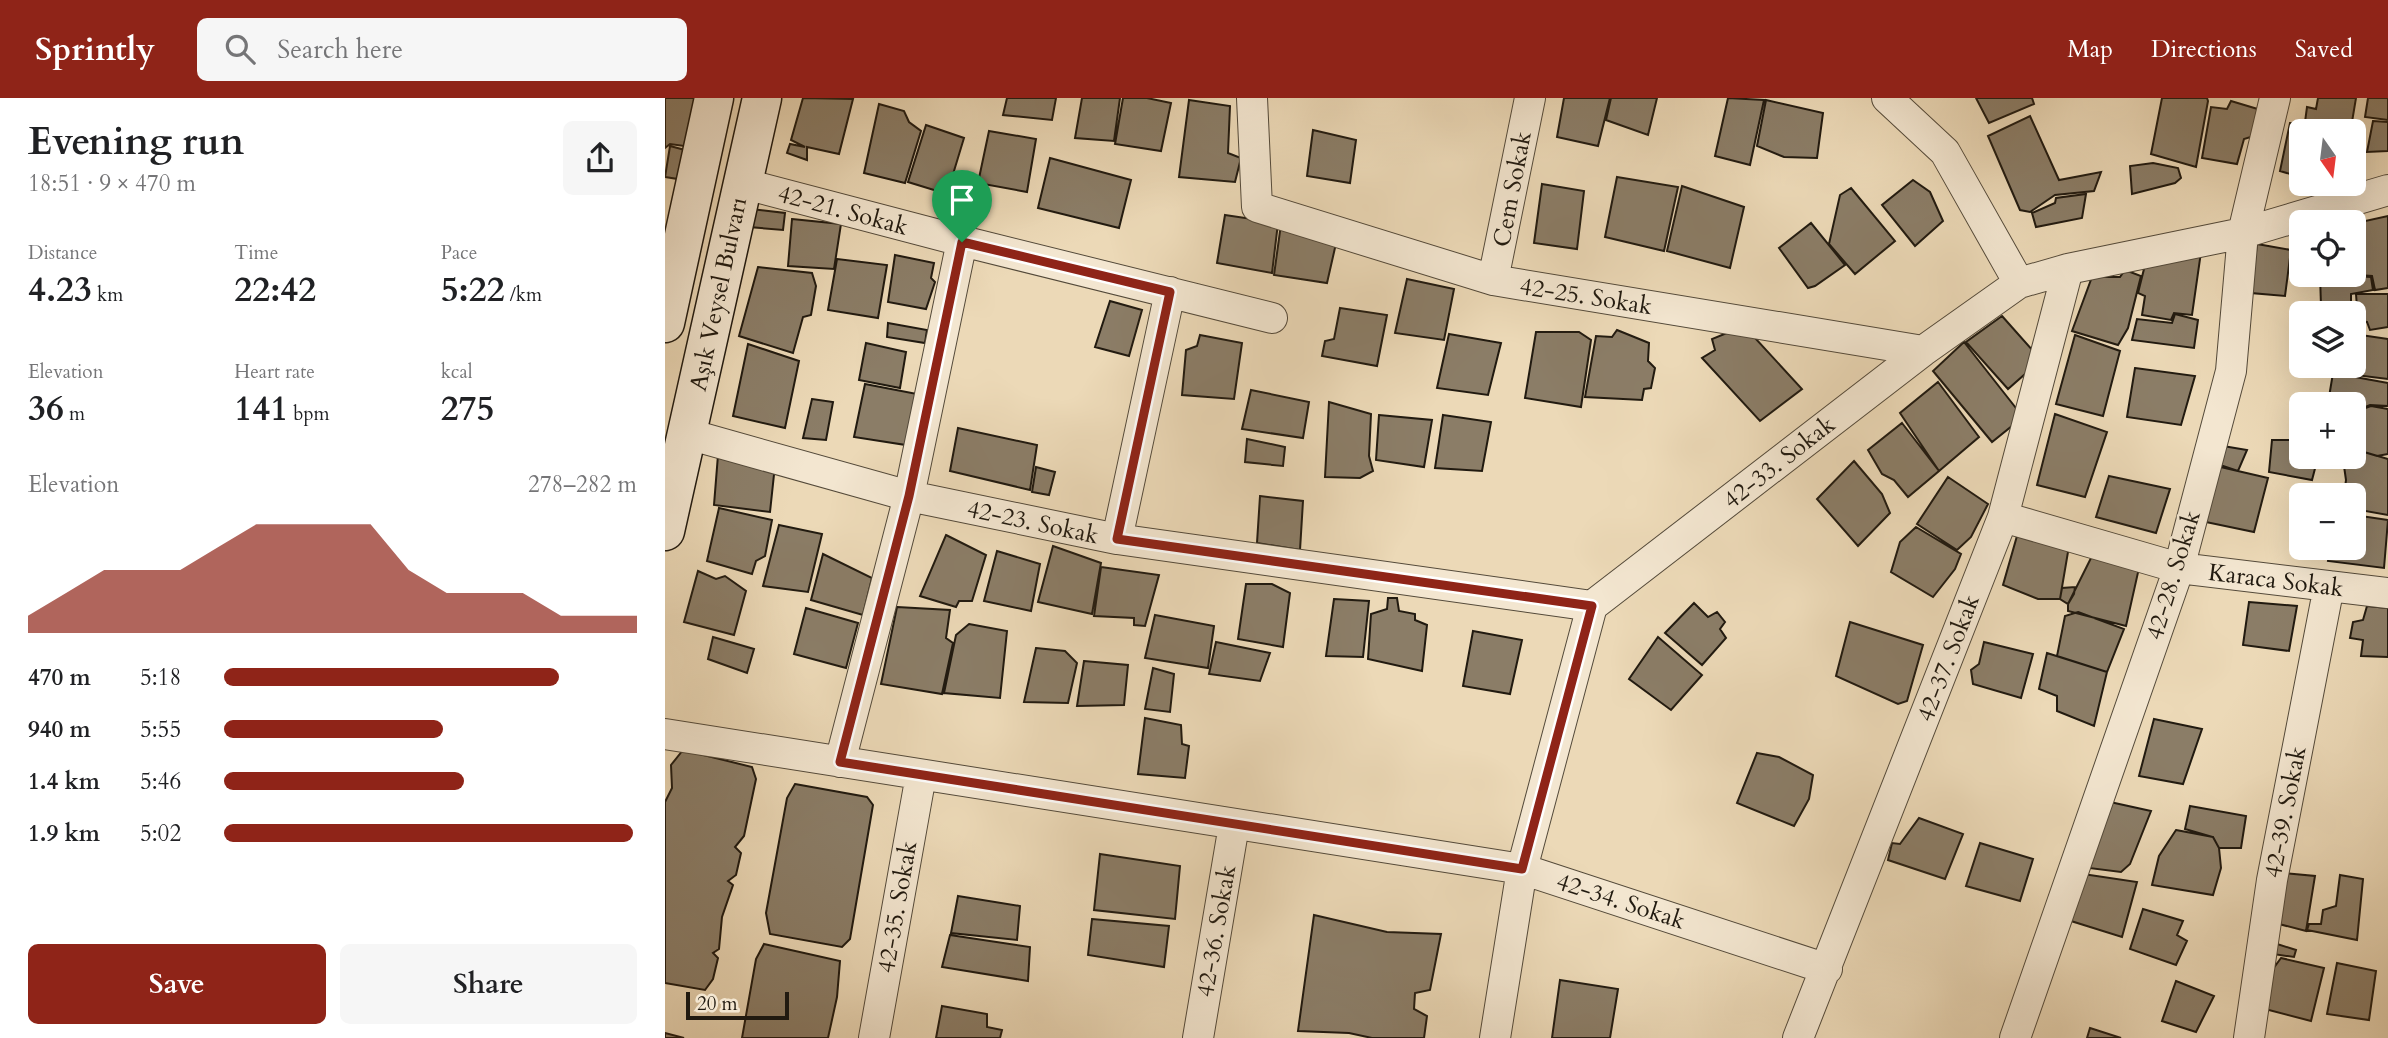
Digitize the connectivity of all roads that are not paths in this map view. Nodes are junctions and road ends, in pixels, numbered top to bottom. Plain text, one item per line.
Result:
1 (714, 98) edge
2 (762, 98) edge
3 (1252, 98) edge
4 (1530, 98) edge
5 (1887, 98) edge
6 (2275, 98) edge
7 (741, 183) junction
8 (2388, 190) edge
9 (2243, 233) junction
10 (962, 242) junction
11 (2068, 269) junction
12 (1493, 280) junction
13 (2019, 283) junction
14 (1170, 292) junction
15 (1272, 318) dead end
16 (665, 323) edge
17 (1923, 351) junction
18 (688, 434) junction
19 (909, 496) junction
20 (2003, 517) junction
21 (665, 531) edge
22 (1117, 539) junction
23 (2179, 568) junction
24 (2329, 586) junction
25 (2388, 593) edge
26 (1592, 606) junction
27 (665, 734) edge
28 (840, 762) junction
29 (921, 775) junction
30 (1234, 824) junction
31 (1522, 869) junction
32 (1827, 969) junction
33 (874, 1038) edge
34 (1198, 1038) edge
35 (1495, 1038) edge
36 (1798, 1038) edge
37 (2015, 1038) edge
38 (2249, 1038) edge

1 - 16 main road, Aşık Veysel Bulvarı
2 - 7 main road, Aşık Veysel Bulvarı
3 - 12 street, 42-25. Sokak
4 - 12 street, Cem Sokak
5 - 13 street
6 - 9 street, 42-28. Sokak
7 - 10 street, 42-21. Sokak
7 - 18 main road, Aşık Veysel Bulvarı
8 - 9 street, 42-33. Sokak
9 - 11 street, 42-33. Sokak
9 - 23 street, 42-28. Sokak
10 - 14 street, 42-21. Sokak
10 - 19 street
11 - 13 street, 42-33. Sokak
11 - 20 street, 42-37. Sokak
12 - 17 street, 42-25. Sokak
13 - 17 street, 42-33. Sokak
14 - 15 street, 42-21. Sokak
14 - 22 street
17 - 26 street, 42-33. Sokak
18 - 19 street, 42-23. Sokak
18 - 21 main road, Aşık Veysel Bulvarı
19 - 22 street, 42-23. Sokak
19 - 28 street
20 - 23 street, Karaca Sokak
20 - 32 street, 42-37. Sokak
22 - 26 street, 42-23. Sokak
23 - 24 street, Karaca Sokak
23 - 37 street, 42-28. Sokak
24 - 25 street, Karaca Sokak
24 - 38 street, 42-39. Sokak
26 - 31 street
27 - 28 street, 42-34. Sokak
28 - 29 street, 42-34. Sokak
29 - 30 street, 42-34. Sokak
29 - 33 street, 42-35. Sokak
30 - 31 street, 42-34. Sokak
30 - 34 street, 42-36. Sokak
31 - 32 street, 42-34. Sokak
31 - 35 street
32 - 36 street, 42-37. Sokak

